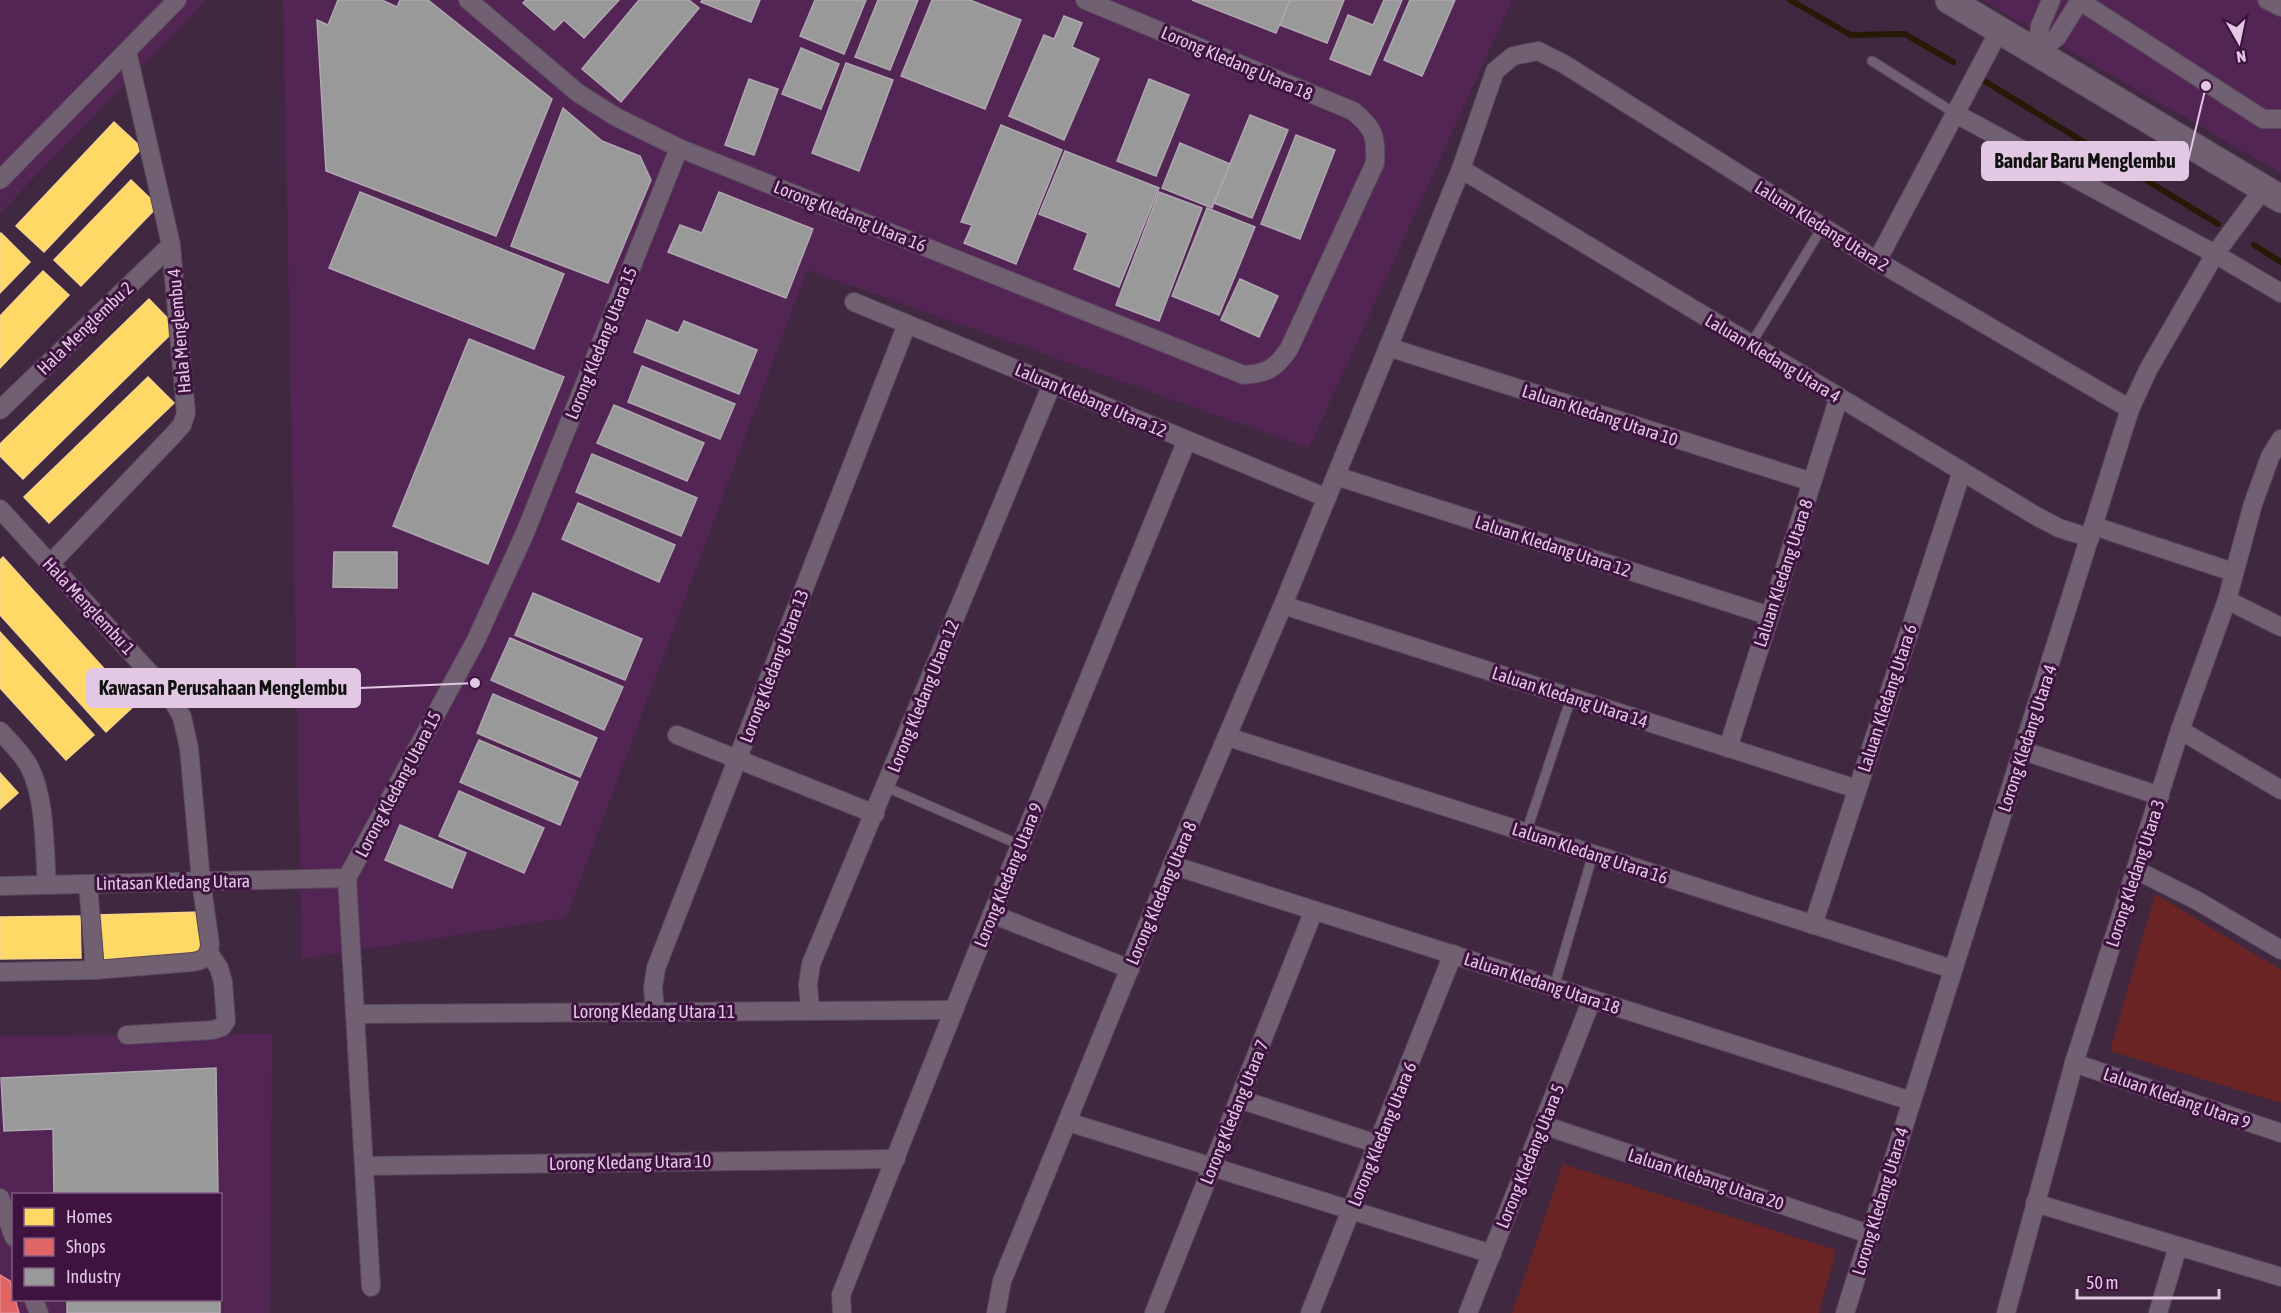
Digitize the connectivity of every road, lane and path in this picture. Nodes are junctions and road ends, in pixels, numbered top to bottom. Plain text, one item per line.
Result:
1 (177, 0) edge
2 (468, 0) edge
3 (1085, 0) edge
4 (1948, 0) edge
5 (2051, 0) edge
6 (2080, 0) edge
7 (2267, 0) edge
8 (2281, 7) edge
9 (1999, 31) junction
10 (127, 51) junction
11 (2037, 52) junction
12 (1513, 56) joint
13 (1872, 61) dead end
14 (1956, 114) junction
15 (2281, 119) edge
16 (679, 148) junction
17 (1461, 169) junction
18 (0, 180) edge
19 (2273, 194) edge
20 (1823, 226) junction
21 (171, 245) junction
22 (2215, 254) junction
23 (1876, 261) junction
24 (2281, 293) edge
25 (854, 302) dead end
26 (907, 324) junction
27 (1751, 344) junction
28 (1388, 347) junction
29 (1262, 374) joint
30 (1052, 384) junction
31 (1839, 398) junction
32 (2130, 409) junction
33 (0, 410) edge
34 (2281, 439) edge
35 (1187, 440) junction
36 (2276, 460) edge
37 (1962, 471) junction
38 (1336, 476) junction
39 (1812, 482) junction
40 (1327, 498) junction
41 (0, 509) edge
42 (2092, 532) junction
43 (50, 564) junction
44 (2233, 572) junction
45 (2227, 600) junction
46 (1283, 605) junction
47 (1770, 616) junction
48 (2281, 627) edge
49 (1570, 698) junction
50 (2180, 730) junction
51 (0, 731) edge
52 (678, 735) dead end
53 (1228, 737) junction
54 (1728, 748) junction
55 (2024, 751) junction
56 (738, 759) junction
57 (886, 787) junction
58 (1857, 789) junction
59 (2281, 790) edge
60 (2160, 796) junction
61 (875, 814) junction
62 (1526, 832) junction
63 (1020, 845) junction
64 (1593, 854) junction
65 (1172, 865) junction
66 (2136, 870) junction
67 (347, 878) junction
68 (201, 881) junction
69 (88, 884) junction
70 (47, 885) junction
71 (0, 886) edge
72 (1314, 910) junction
73 (992, 914) junction
74 (1813, 925) junction
75 (2281, 950) edge
76 (209, 953) junction
77 (1453, 954) junction
78 (1130, 969) junction
79 (1952, 969) junction
80 (95, 970) junction
81 (0, 972) edge
82 (1554, 987) junction
83 (1592, 999) junction
84 (810, 1010) junction
85 (954, 1010) junction
86 (655, 1011) junction
87 (355, 1014) junction
88 (127, 1035) dead end
89 (2074, 1063) junction
90 (1239, 1099) junction
91 (1911, 1101) junction
92 (1068, 1122) junction
93 (1543, 1125) junction
94 (2281, 1132) edge
95 (1377, 1144) junction
96 (896, 1159) junction
97 (364, 1166) junction
98 (1212, 1167) junction
99 (0, 1201) edge
100 (2035, 1203) junction
101 (1351, 1210) junction
102 (12, 1232) edge
103 (1869, 1234) junction
104 (2178, 1246) junction
105 (1492, 1254) junction
106 (2281, 1276) edge
107 (371, 1287) dead end
108 (842, 1313) edge
109 (996, 1313) edge
110 (1154, 1313) edge
111 (1310, 1313) edge
112 (1468, 1313) edge
113 (1845, 1313) edge
114 (2006, 1313) edge
115 (2158, 1313) edge

1 - 10 street
2 - 16 street, Lorong Kledang Utara 16
3 - 29 street, Lorong Kledang Utara 18
4 - 9 street
5 - 11 street
6 - 11 street
6 - 15 street
7 - 8 street
9 - 11 street
9 - 14 street
10 - 18 street
10 - 21 street, Hala Menglembu 4
11 - 19 street
12 - 17 street, Lorong Kledang Utara 8
12 - 20 street, Laluan Kledang Utara 2
13 - 14 lane
14 - 22 street
14 - 23 street
16 - 29 street, Lorong Kledang Utara 16
16 - 67 street, Lorong Kledang Utara 15
17 - 27 street, Laluan Kledang Utara 4
17 - 28 street, Lorong Kledang Utara 8
19 - 22 street, Lorong Kledang Utara 4
20 - 23 street, Laluan Kledang Utara 2
20 - 27 lane
21 - 33 street, Hala Menglembu 2
21 - 43 street, Hala Menglembu 4
22 - 24 street
22 - 32 street, Lorong Kledang Utara 4
23 - 32 street, Laluan Kledang Utara 2
25 - 26 street, Laluan Klebang Utara 12
26 - 30 street, Laluan Klebang Utara 12
26 - 56 street, Lorong Kledang Utara 13
27 - 31 street, Laluan Kledang Utara 4
28 - 38 street, Lorong Kledang Utara 8
28 - 39 street, Laluan Kledang Utara 10
30 - 35 street, Laluan Klebang Utara 12
30 - 57 street, Lorong Kledang Utara 12
31 - 37 street, Laluan Kledang Utara 4
31 - 39 street, Laluan Kledang Utara 8
32 - 42 street, Lorong Kledang Utara 4
34 - 36 street, Lorong Kledang Utara 3
35 - 40 street, Laluan Klebang Utara 12
35 - 63 street, Lorong Kledang Utara 9
36 - 44 street, Lorong Kledang Utara 3
37 - 42 street, Laluan Kledang Utara 4
37 - 58 street, Laluan Kledang Utara 6
38 - 40 street, Lorong Kledang Utara 8
38 - 47 street, Laluan Kledang Utara 12
39 - 47 street, Laluan Kledang Utara 8
40 - 46 street, Lorong Kledang Utara 8
41 - 43 street, Hala Menglembu 1
42 - 44 street, Laluan Kledang Utara 4
42 - 55 street, Lorong Kledang Utara 4
43 - 68 street, Hala Menglembu 1
44 - 45 street, Lorong Kledang Utara 3
45 - 48 street
45 - 50 street, Lorong Kledang Utara 3
46 - 49 street, Laluan Kledang Utara 14
46 - 53 street, Lorong Kledang Utara 8
47 - 54 street, Laluan Kledang Utara 8
49 - 54 street, Laluan Kledang Utara 14
49 - 62 lane
50 - 59 street
50 - 60 street, Lorong Kledang Utara 3
51 - 70 street
52 - 56 street
53 - 62 street, Laluan Kledang Utara 16
53 - 65 street, Lorong Kledang Utara 8
54 - 58 street, Laluan Kledang Utara 14
55 - 60 street
55 - 79 street, Lorong Kledang Utara 4
56 - 61 street
56 - 86 street, Lorong Kledang Utara 13
57 - 61 street, Lorong Kledang Utara 12
57 - 63 lane
58 - 74 street, Laluan Kledang Utara 6
60 - 66 street, Lorong Kledang Utara 3
61 - 84 street, Lorong Kledang Utara 12
62 - 64 street, Laluan Kledang Utara 16
63 - 73 street, Lorong Kledang Utara 9
64 - 74 street, Laluan Kledang Utara 16
64 - 82 lane
65 - 72 street, Laluan Kledang Utara 18
65 - 78 street, Lorong Kledang Utara 8
66 - 75 street
66 - 89 street, Lorong Kledang Utara 3
67 - 68 street, Lintasan Kledang Utara
67 - 87 street, Lorong Kledang Utara 15
68 - 69 street, Lintasan Kledang Utara
68 - 76 street, Hala Menglembu 1
69 - 70 street, Lintasan Kledang Utara
69 - 80 street
70 - 71 street, Lintasan Kledang Utara
72 - 77 street, Laluan Kledang Utara 18
72 - 90 street, Lorong Kledang Utara 7
73 - 78 street
73 - 85 street, Lorong Kledang Utara 9
74 - 79 street, Laluan Kledang Utara 16
76 - 80 street
76 - 88 street
77 - 82 street, Laluan Kledang Utara 18
77 - 95 street, Lorong Kledang Utara 6
78 - 92 street, Lorong Kledang Utara 8
79 - 91 street, Lorong Kledang Utara 4
80 - 81 street
82 - 83 street, Laluan Kledang Utara 18
83 - 91 street, Laluan Kledang Utara 18
83 - 93 street, Lorong Kledang Utara 5
84 - 85 street, Lorong Kledang Utara 11
84 - 86 street, Lorong Kledang Utara 11
85 - 96 street, Lorong Kledang Utara 9
86 - 87 street, Lorong Kledang Utara 11
87 - 97 street, Lorong Kledang Utara 15
89 - 94 street, Laluan Kledang Utara 9
89 - 100 street, Lorong Kledang Utara 3
90 - 95 street
90 - 98 street, Lorong Kledang Utara 7
91 - 103 street, Lorong Kledang Utara 4
92 - 98 street
92 - 109 street, Lorong Kledang Utara 8
93 - 103 street, Laluan Klebang Utara 20
93 - 105 street, Lorong Kledang Utara 5
95 - 101 street, Lorong Kledang Utara 6
96 - 97 street, Lorong Kledang Utara 10
96 - 108 street, Lorong Kledang Utara 9
97 - 107 street, Lorong Kledang Utara 15
98 - 101 street
98 - 110 street, Lorong Kledang Utara 7
99 - 102 street
100 - 104 street
100 - 114 street, Lorong Kledang Utara 3
101 - 105 street
101 - 111 street, Lorong Kledang Utara 6
103 - 113 street, Lorong Kledang Utara 4
104 - 106 street
104 - 115 street
105 - 112 street, Lorong Kledang Utara 5

